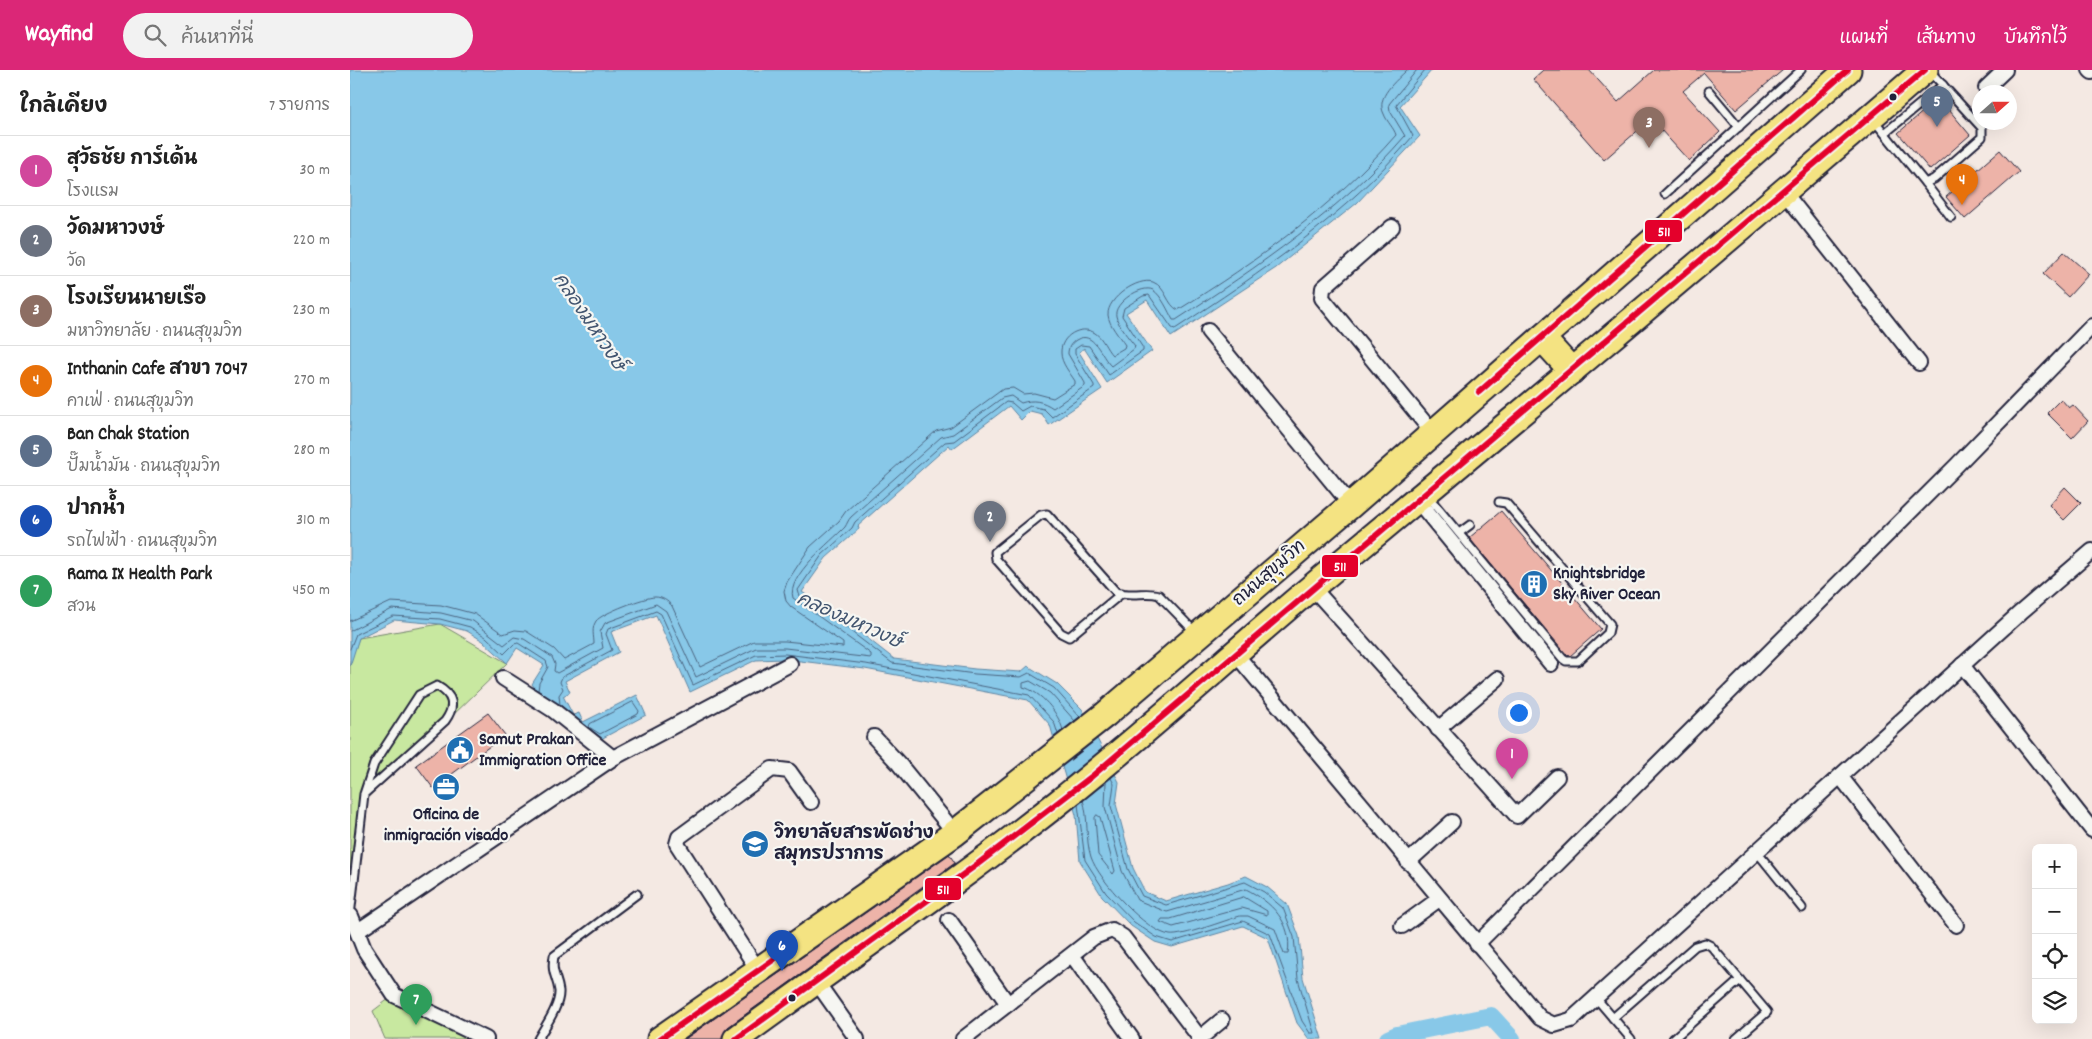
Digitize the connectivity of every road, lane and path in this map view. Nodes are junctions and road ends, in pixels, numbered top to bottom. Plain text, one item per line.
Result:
1 (1801, 70) edge
2 (1848, 70) edge
3 (1929, 70) edge
4 (2006, 70) edge
5 (1934, 78) edge
6 (1989, 85) edge
7 (1709, 91) dead end
8 (1878, 125) junction
9 (1739, 127) junction
10 (1925, 184) junction
11 (1784, 192) junction
12 (1665, 194) dead end
13 (1951, 217) dead end
14 (1392, 227) dead end
15 (2092, 326) edge
16 (1208, 331) dead end
17 (1542, 338) junction
18 (1919, 363) dead end
19 (1572, 371) junction
20 (1433, 433) junction
21 (1421, 497) junction
22 (1499, 502) dead end
23 (1351, 505) junction
24 (1470, 525) dead end
25 (1459, 533) junction
26 (2091, 553) edge
27 (1312, 587) junction
28 (1122, 593) junction
29 (1199, 636) junction
30 (1234, 652) junction
31 (790, 664) dead end
32 (1551, 664) dead end
33 (1962, 665) junction
34 (503, 678) dead end
35 (1497, 679) dead end
36 (1438, 729) junction
37 (874, 737) dead end
38 (613, 758) junction
39 (1840, 776) junction
40 (1558, 778) dead end
41 (364, 794) junction
42 (811, 802) dead end
43 (1452, 822) dead end
44 (964, 826) junction
45 (2092, 830) edge
46 (1757, 852) junction
47 (354, 862) edge
48 (1408, 862) junction
49 (637, 894) dead end
50 (1439, 899) junction
51 (1802, 908) dead end
52 (351, 916) edge
53 (948, 920) dead end
54 (1402, 926) dead end
55 (1956, 926) dead end
56 (358, 931) junction
57 (1477, 944) junction
58 (1072, 955) junction
59 (758, 970) junction
60 (1740, 980) junction
61 (816, 981) junction
62 (1596, 998) junction
63 (1008, 1004) junction
64 (1613, 1018) junction
65 (1222, 1020) dead end
66 (486, 1039) edge
67 (538, 1039) edge
68 (660, 1039) edge
69 (736, 1039) edge
70 (856, 1039) edge
71 (963, 1039) edge
72 (1132, 1039) edge
73 (1200, 1039) edge
74 (1631, 1039) edge
75 (1672, 1039) edge
76 (1736, 1039) edge

1 - 9 lane
2 - 17 highway, ถนนสุขุมวิท
3 - 5 lane
4 - 6 street
5 - 8 highway, ถนนสุขุมวิท
5 - 10 lane
7 - 9 lane
8 - 10 lane
8 - 11 highway, ถนนสุขุมวิท
9 - 12 lane
10 - 13 lane
11 - 18 street
11 - 19 highway, ถนนสุขุมวิท
14 - 20 street
15 - 57 street
16 - 23 street
17 - 19 highway
17 - 20 highway, ถนนสุขุมวิท
19 - 21 highway, ถนนสุขุมวิท
20 - 23 highway, ถนนสุขุมวิท
21 - 25 lane
21 - 27 highway, ถนนสุขุมวิท
21 - 32 street
22 - 25 lane
23 - 29 highway, ถนนสุขุมวิท
24 - 25 lane
26 - 33 street
27 - 30 highway, ถนนสุขุมวิท
27 - 36 street
28 - 28 lane
28 - 29 lane
29 - 44 highway, ถนนสุขุมวิท
30 - 48 street
30 - 61 highway, ถนนสุขุมวิท
31 - 38 street
33 - 39 street
33 - 45 street
34 - 38 street
35 - 36 street
36 - 40 street
37 - 44 street
38 - 56 street
39 - 46 street
39 - 55 street
41 - 41 lane
41 - 47 lane
42 - 59 street
43 - 48 street
44 - 59 highway, ถนนสุขุมวิท
46 - 51 lane
46 - 62 street
47 - 52 lane
48 - 50 street
49 - 67 lane
50 - 54 street
50 - 57 street
52 - 56 street
53 - 63 street
56 - 66 street
57 - 62 street
58 - 63 street
58 - 72 street
58 - 73 street
59 - 68 highway, ถนนสุขุมวิท
60 - 64 lane
60 - 75 lane
60 - 76 lane
61 - 69 highway, ถนนสุขุมวิท
61 - 70 street
62 - 64 lane
63 - 71 street
64 - 74 lane
65 - 73 street

